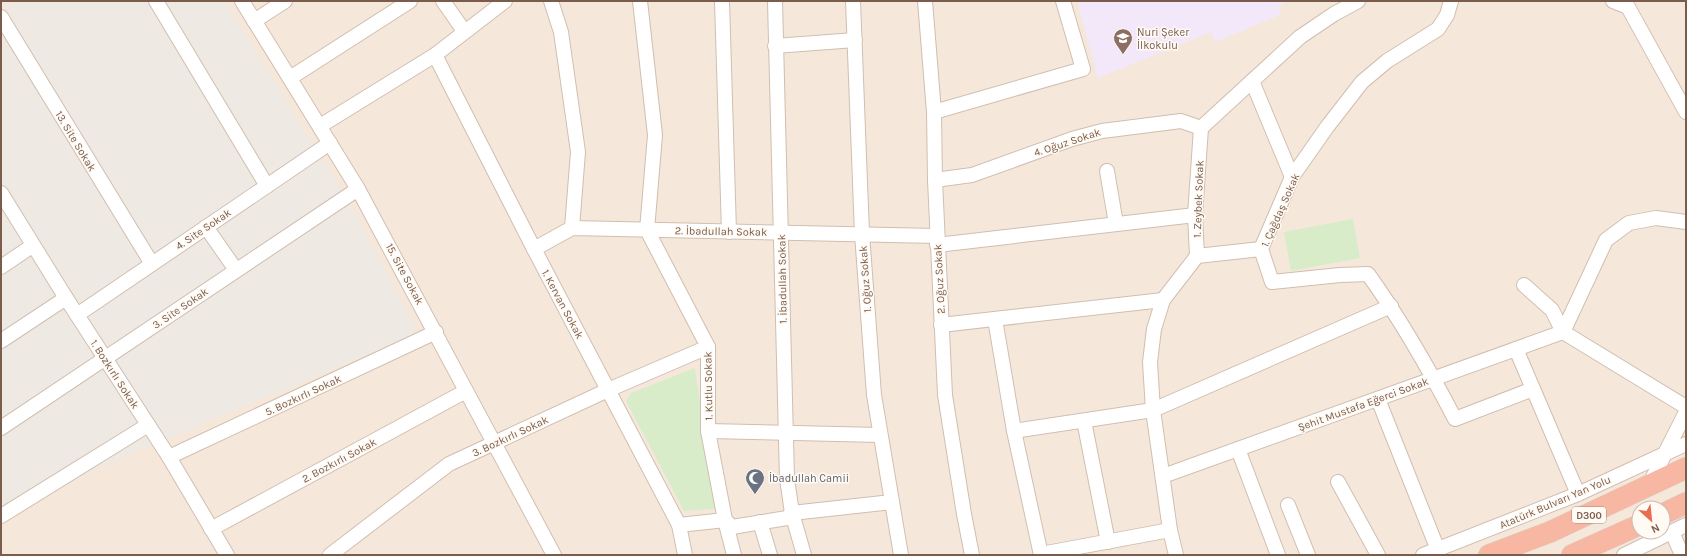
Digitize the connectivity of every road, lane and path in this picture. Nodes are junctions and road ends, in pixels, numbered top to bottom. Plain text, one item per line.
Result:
1 (156, 1) edge
2 (242, 1) edge
3 (285, 1) edge
4 (410, 1) edge
5 (443, 1) edge
6 (505, 1) edge
7 (551, 1) edge
8 (640, 1) edge
9 (722, 1) edge
10 (775, 1) edge
11 (853, 1) edge
12 (925, 1) edge
13 (1062, 1) edge
14 (1358, 1) edge
15 (1451, 1) edge
16 (1613, 1) edge
17 (1, 18) edge
18 (254, 21) junction
19 (464, 31) junction
20 (855, 40) junction
21 (775, 46) junction
22 (435, 55) junction
23 (290, 78) junction
24 (1252, 81) junction
25 (934, 112) junction
26 (1686, 112) edge
27 (320, 126) junction
28 (1201, 128) junction
29 (330, 143) junction
30 (1107, 171) dead end
31 (1292, 177) junction
32 (934, 180) junction
33 (267, 186) junction
34 (358, 189) junction
35 (1, 193) edge
36 (1195, 215) junction
37 (1686, 222) edge
38 (1116, 224) junction
39 (206, 227) junction
40 (572, 228) junction
41 (647, 230) junction
42 (729, 232) junction
43 (781, 233) junction
44 (862, 234) junction
45 (937, 240) junction
46 (32, 246) junction
47 (534, 249) junction
48 (1261, 249) junction
49 (1197, 256) junction
50 (152, 264) junction
51 (1, 267) edge
52 (236, 270) junction
53 (1524, 285) dead end
54 (66, 298) junction
55 (1163, 300) junction
56 (1391, 306) junction
57 (77, 315) junction
58 (995, 319) junction
59 (941, 325) junction
60 (436, 332) junction
61 (1563, 332) junction
62 (1, 341) edge
63 (708, 347) junction
64 (1516, 349) junction
65 (105, 358) junction
66 (1434, 379) junction
67 (1533, 389) junction
68 (608, 390) junction
69 (466, 391) junction
70 (1378, 399) junction
71 (1686, 407) edge
72 (1153, 410) junction
73 (1686, 412) edge
74 (1084, 421) junction
75 (148, 425) junction
76 (1, 428) edge
77 (708, 431) junction
78 (1014, 431) junction
79 (786, 433) junction
80 (880, 435) junction
81 (494, 443) junction
82 (1686, 444) edge
83 (1238, 449) junction
84 (1665, 454) junction
85 (169, 457) junction
86 (1686, 468) edge
87 (1163, 476) junction
88 (1338, 482) dead end
89 (1647, 488) junction
90 (1578, 494) junction
91 (892, 502) junction
92 (1686, 503) edge
93 (1288, 505) dead end
94 (792, 513) junction
95 (1, 516) edge
96 (1671, 519) edge
97 (725, 520) junction
98 (760, 522) junction
99 (1671, 523) edge
100 (679, 525) junction
101 (1686, 525) edge
102 (211, 528) junction
103 (1631, 529) edge
104 (1170, 530) junction
105 (1671, 532) edge
106 (1644, 540) edge
107 (1108, 542) junction
108 (1438, 550) junction
109 (226, 555) edge
110 (330, 555) edge
111 (554, 555) edge
112 (685, 555) edge
113 (734, 555) edge
114 (770, 555) edge
115 (804, 555) edge
116 (901, 555) edge
117 (972, 555) edge
118 (1041, 555) edge
119 (1176, 555) edge
120 (1278, 555) edge
121 (1308, 555) edge
122 (1378, 555) edge
123 (1423, 555) edge
124 (1489, 555) edge
125 (1572, 555) edge
126 (1624, 555) edge
127 (1682, 555) edge

1 - 33 street
2 - 18 street, 15. Site Sokak
3 - 18 street
4 - 23 street
5 - 19 street
6 - 19 street
7 - 40 street
8 - 41 street
9 - 42 street
10 - 21 street, 1. İbadullah Sokak
11 - 20 street, 1. Oğuz Sokak
12 - 25 street, 2. Oğuz Sokak
13 - 25 street
14 - 24 street
15 - 31 street, 1. Çağdaş Sokak
16 - 26 street
17 - 50 street, 13. Site Sokak
18 - 23 street, 15. Site Sokak
19 - 22 street
20 - 21 street
20 - 44 street, 1. Oğuz Sokak
21 - 43 street, 1. İbadullah Sokak
22 - 27 street
22 - 47 street, 1. Kervan Sokak
23 - 27 street, 15. Site Sokak
24 - 28 street
24 - 31 street
25 - 32 street, 2. Oğuz Sokak
27 - 29 street, 15. Site Sokak
28 - 32 street, 4. Oğuz Sokak
28 - 36 street, 1. Zeybek Sokak
29 - 33 street, 4. Site Sokak
29 - 34 street, 15. Site Sokak
30 - 38 street
31 - 48 street, 1. Çağdaş Sokak
32 - 45 street, 2. Oğuz Sokak
33 - 39 street, 4. Site Sokak
34 - 52 street, 3. Site Sokak
34 - 60 street, 15. Site Sokak
35 - 46 street, 1. Bozkırlı Sokak
36 - 38 street, 2. İbadullah Sokak
36 - 49 street, 1. Zeybek Sokak
37 - 61 street
38 - 45 street, 2. İbadullah Sokak
39 - 50 street, 4. Site Sokak
39 - 52 street
40 - 41 street, 2. İbadullah Sokak
40 - 47 street
41 - 42 street, 2. İbadullah Sokak
41 - 63 street, 1. Kutlu Sokak
42 - 43 street, 2. İbadullah Sokak
43 - 44 street, 2. İbadullah Sokak
43 - 79 street, 1. İbadullah Sokak
44 - 45 street, 2. İbadullah Sokak
44 - 80 street, 1. Oğuz Sokak
45 - 59 street, 2. Oğuz Sokak
46 - 51 street
46 - 54 street, 1. Bozkırlı Sokak
47 - 68 street, 1. Kervan Sokak
48 - 49 street
48 - 56 street, 1. Çağdaş Sokak
49 - 55 street
50 - 57 street, 4. Site Sokak
52 - 65 street, 3. Site Sokak
53 - 61 street
54 - 57 street, 1. Bozkırlı Sokak
54 - 62 street
55 - 58 street
55 - 72 street
56 - 66 street
56 - 72 street
57 - 65 street, 1. Bozkırlı Sokak
58 - 59 street
58 - 78 street
59 - 117 street, 2. Oğuz Sokak
60 - 69 street, 15. Site Sokak
60 - 85 street, 5. Bozkırlı Sokak
61 - 64 street, Şehit Mustafa Eğerci Sokak
61 - 71 street
63 - 68 street, 3. Bozkırlı Sokak
63 - 77 street, 1. Kutlu Sokak
64 - 66 street, Şehit Mustafa Eğerci Sokak
64 - 67 street
65 - 75 street, 1. Bozkırlı Sokak
65 - 76 street, 3. Site Sokak
66 - 67 street
66 - 70 street, Şehit Mustafa Eğerci Sokak
67 - 90 street
68 - 81 street, 3. Bozkırlı Sokak
68 - 100 street, 1. Kervan Sokak
69 - 81 street, 15. Site Sokak
69 - 102 street, 2. Bozkırlı Sokak
70 - 83 street, Şehit Mustafa Eğerci Sokak
70 - 108 street
72 - 74 street
72 - 87 street
73 - 84 street
74 - 78 street
74 - 107 street
75 - 85 street, 1. Bozkırlı Sokak
75 - 95 street
77 - 79 street
77 - 97 street, 1. Kutlu Sokak
78 - 118 street
79 - 80 street
79 - 94 street, 1. İbadullah Sokak
80 - 91 street, 1. Oğuz Sokak
81 - 110 street, 3. Bozkırlı Sokak
81 - 111 street, 15. Site Sokak
82 - 84 street, Atatürk Bulvarı Yan Yolu
83 - 87 street, Şehit Mustafa Eğerci Sokak
83 - 120 street
84 - 89 street
84 - 90 street, Atatürk Bulvarı Yan Yolu
85 - 102 street, 1. Bozkırlı Sokak
86 - 89 highway, D300
87 - 104 street
88 - 122 street
89 - 124 highway, D300
90 - 108 street, Atatürk Bulvarı Yan Yolu
91 - 94 street
91 - 116 street, 1. Oğuz Sokak
92 - 96 highway
93 - 121 street
94 - 98 street
94 - 115 street, 1. İbadullah Sokak
97 - 98 street
97 - 100 street
97 - 113 street, 1. Kutlu Sokak
98 - 114 street
99 - 101 street
100 - 112 street, 1. Kervan Sokak
102 - 109 street, 1. Bozkırlı Sokak
103 - 125 highway, D300
104 - 107 street
104 - 119 street
105 - 127 street
106 - 126 street
107 - 118 street
108 - 123 street, Atatürk Bulvarı Yan Yolu

